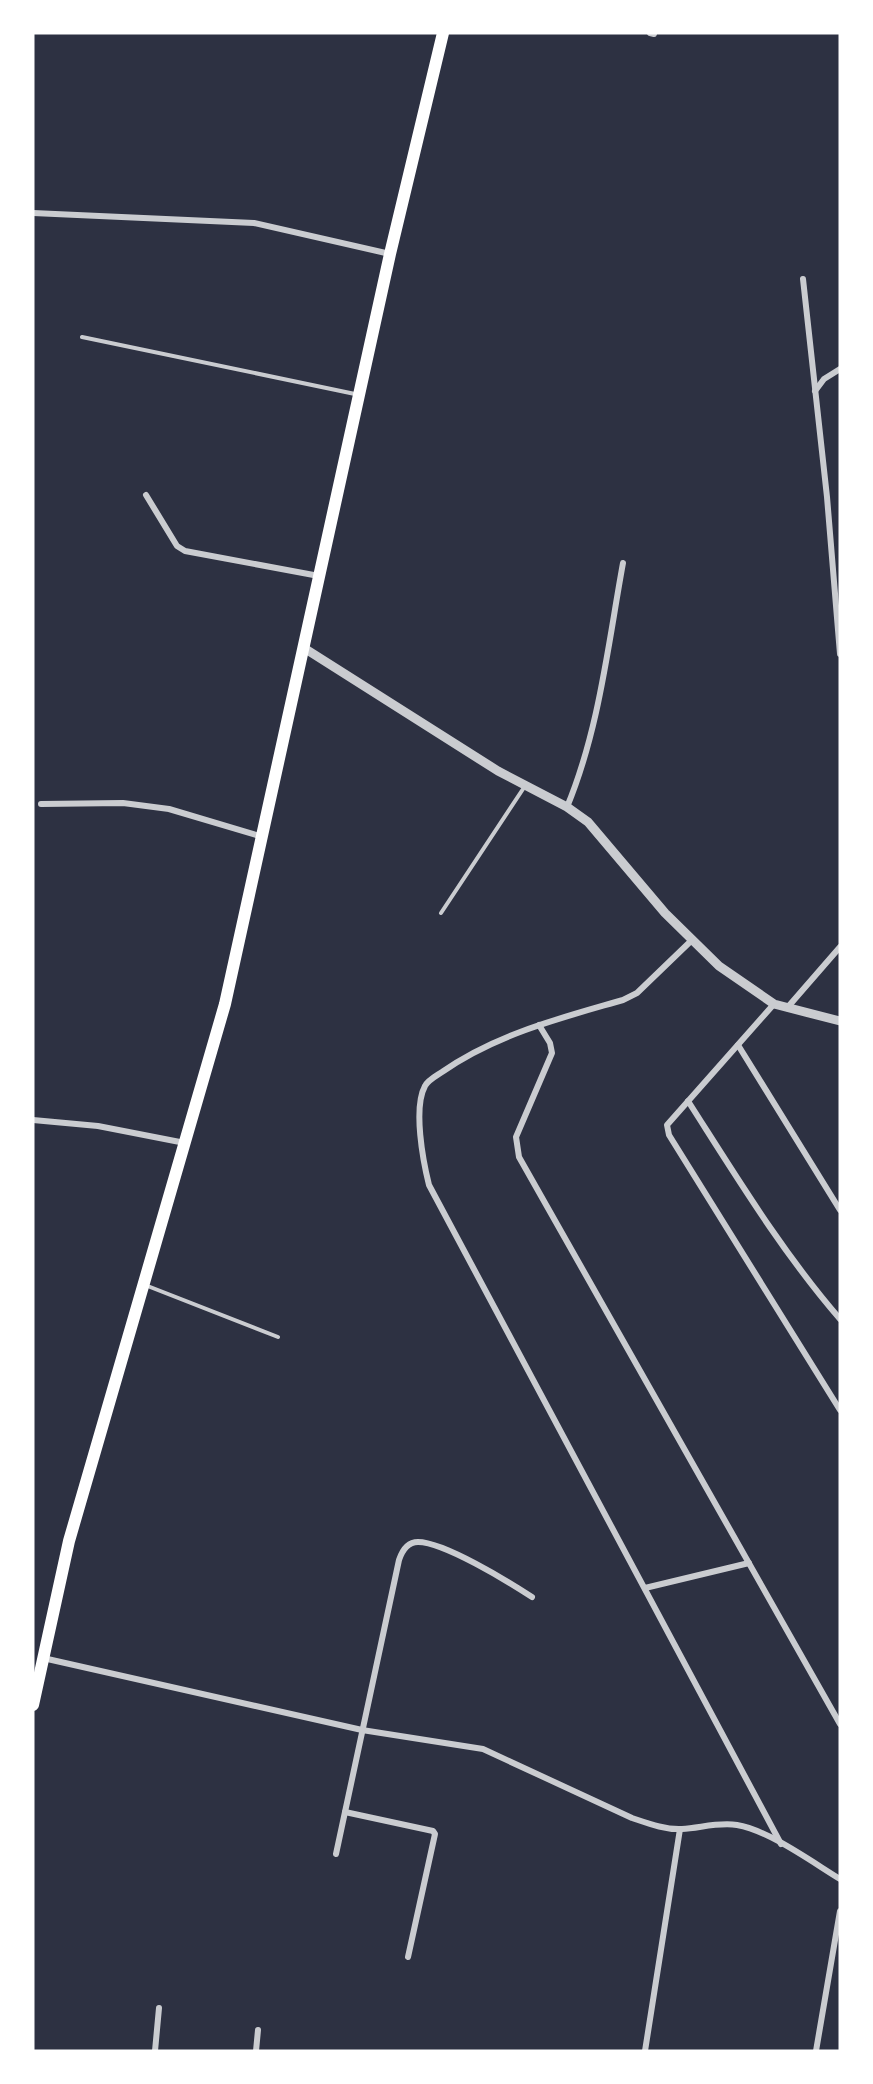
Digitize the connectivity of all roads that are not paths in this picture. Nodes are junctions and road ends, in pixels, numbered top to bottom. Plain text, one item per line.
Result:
1 (443, 33) edge
2 (33, 213) edge
3 (390, 254) junction
4 (803, 279) dead end
5 (82, 337) dead end
6 (840, 369) edge
7 (815, 392) junction
8 (359, 395) junction
9 (146, 495) dead end
10 (623, 563) dead end
11 (320, 577) junction
12 (304, 648) junction
13 (840, 654) edge
14 (525, 785) junction
15 (41, 804) dead end
16 (567, 807) junction
17 (264, 837) junction
18 (441, 913) dead end
19 (692, 940) junction
20 (840, 947) edge
21 (774, 1004) junction
22 (787, 1008) junction
23 (840, 1020) edge
24 (539, 1025) junction
25 (738, 1045) junction
26 (688, 1101) junction
27 (33, 1120) edge
28 (185, 1143) junction
29 (840, 1209) edge
30 (144, 1285) junction
31 (840, 1319) edge
32 (278, 1336) dead end
33 (840, 1410) edge
34 (749, 1563) junction
35 (645, 1588) junction
36 (532, 1597) dead end
37 (42, 1658) junction
38 (33, 1705) edge
39 (840, 1724) edge
40 (362, 1730) junction
41 (345, 1812) junction
42 (680, 1829) junction
43 (781, 1844) junction
44 (336, 1854) dead end
45 (840, 1878) edge
46 (840, 1911) edge
47 (408, 1958) dead end
48 (159, 2008) dead end
49 (258, 2030) dead end
50 (155, 2051) edge
51 (256, 2051) edge
52 (645, 2051) edge
53 (816, 2051) edge

1 - 3 highway
2 - 3 street
3 - 8 highway
4 - 7 street
5 - 8 lane
6 - 7 street
7 - 13 street
8 - 11 highway
9 - 11 street
10 - 16 street
11 - 12 highway
12 - 14 street
12 - 17 highway
14 - 16 street
14 - 18 lane
15 - 17 street
16 - 19 street
17 - 28 highway
19 - 21 street
19 - 24 street
20 - 22 street
21 - 22 street
21 - 25 street
22 - 23 street
24 - 34 street
24 - 35 street
25 - 26 street
25 - 29 street
26 - 31 street
26 - 33 street
27 - 28 street
28 - 30 highway
30 - 32 lane
30 - 37 highway
34 - 35 street
34 - 39 street
35 - 43 street
36 - 40 street
37 - 38 highway
37 - 40 street
40 - 41 street
40 - 42 street
41 - 44 street
41 - 47 street
42 - 43 street
42 - 52 street
43 - 45 street
46 - 53 street
48 - 50 street
49 - 51 street

